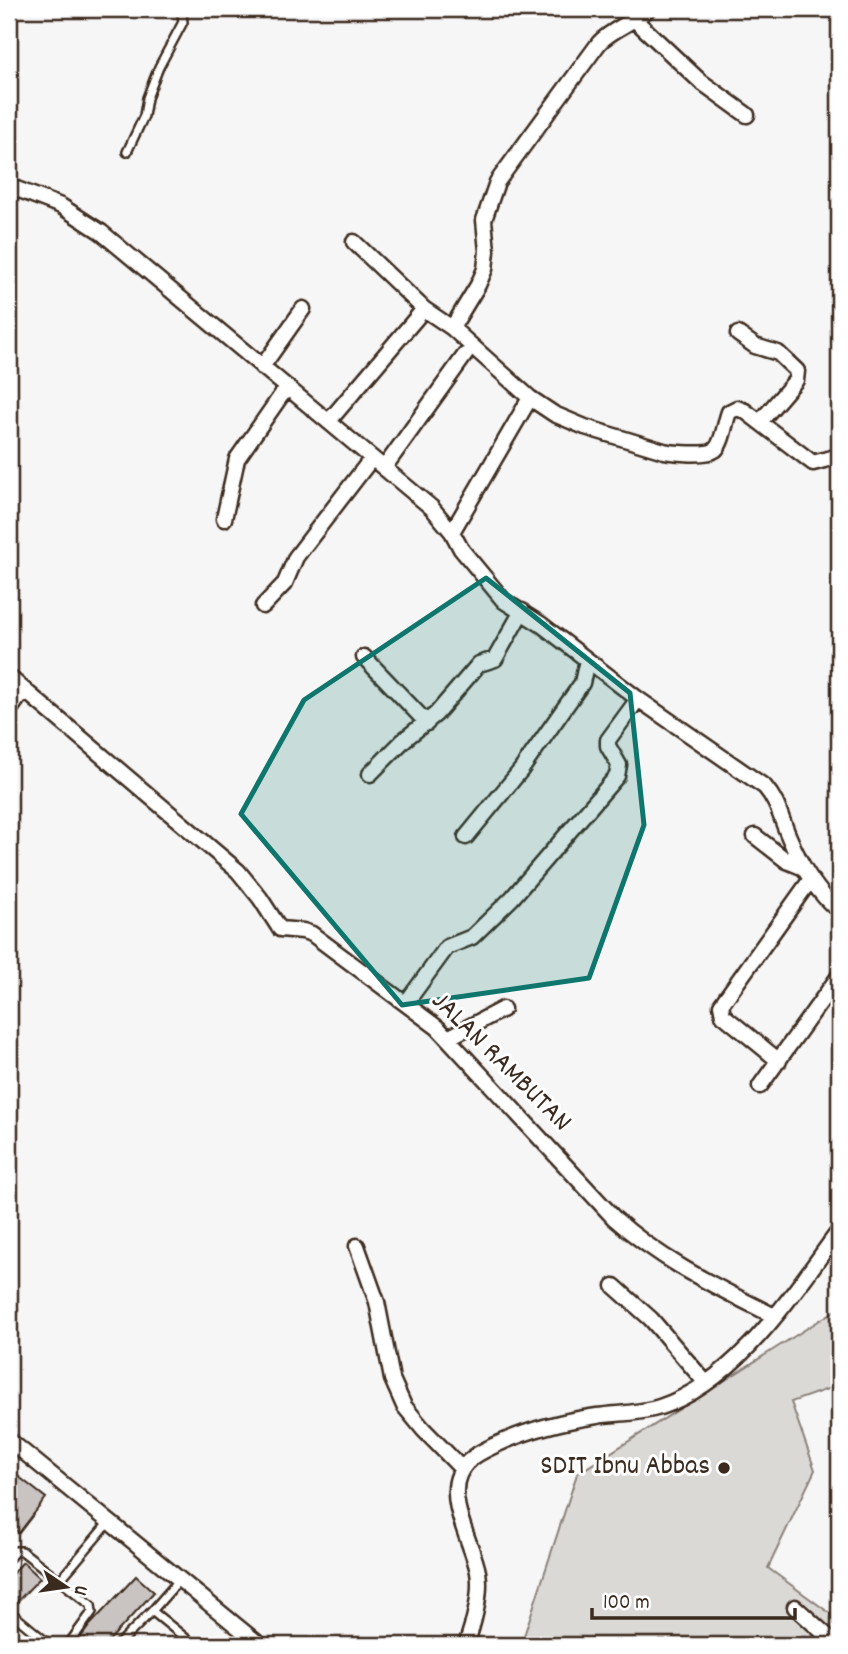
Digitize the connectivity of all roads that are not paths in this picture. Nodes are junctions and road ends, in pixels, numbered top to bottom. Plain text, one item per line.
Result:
1 (178, 9) edge
2 (648, 9) edge
3 (635, 20) junction
4 (747, 115) dead end
5 (127, 152) dead end
6 (9, 186) edge
7 (354, 242) dead end
8 (303, 309) dead end
9 (424, 309) junction
10 (452, 328) junction
11 (738, 334) dead end
12 (465, 355) dead end
13 (262, 367) junction
14 (287, 387) junction
15 (530, 398) junction
16 (329, 421) junction
17 (760, 422) junction
18 (839, 456) edge
19 (372, 458) junction
20 (384, 468) junction
21 (224, 519) dead end
22 (452, 532) junction
23 (263, 606) dead end
24 (522, 611) junction
25 (364, 657) dead end
26 (587, 660) junction
27 (9, 677) edge
28 (24, 690) junction
29 (638, 699) junction
30 (9, 711) edge
31 (427, 723) junction
32 (370, 774) dead end
33 (755, 836) dead end
34 (466, 837) dead end
35 (807, 874) junction
36 (839, 911) edge
37 (839, 976) edge
38 (406, 1003) junction
39 (503, 1009) dead end
40 (447, 1038) junction
41 (779, 1061) junction
42 (760, 1086) dead end
43 (839, 1231) edge
44 (357, 1246) dead end
45 (614, 1286) dead end
46 (774, 1316) junction
47 (705, 1382) junction
48 (9, 1440) edge
49 (462, 1468) junction
50 (110, 1521) junction
51 (10, 1555) edge
52 (60, 1580) junction
53 (174, 1586) dead end
54 (794, 1607) dead end
55 (9, 1611) edge
56 (152, 1611) junction
57 (470, 1643) edge
58 (50, 1645) edge
59 (68, 1645) edge
60 (118, 1645) edge
61 (194, 1645) edge
62 (260, 1645) edge
63 (837, 1645) edge

1 - 5 lane
2 - 3 street
3 - 4 street
3 - 10 street
6 - 13 street
7 - 9 street
8 - 13 street
9 - 10 street
9 - 16 street
10 - 15 street
11 - 17 street
12 - 20 street
13 - 14 street
14 - 16 street
14 - 21 street
15 - 17 street
15 - 22 street
16 - 19 street
17 - 18 street
19 - 20 street
19 - 23 street
20 - 22 street
22 - 24 street
24 - 26 street
24 - 31 street
25 - 31 street
26 - 29 street
26 - 34 street
27 - 28 street, JALAN RAMBUTAN
28 - 30 street
28 - 38 street, JALAN RAMBUTAN
29 - 35 street
29 - 38 street
31 - 32 street
33 - 35 street
35 - 36 street
35 - 41 street
37 - 41 street
38 - 40 street, JALAN RAMBUTAN
39 - 40 street
40 - 46 street, JALAN RAMBUTAN
41 - 42 street
43 - 46 street
44 - 49 street
45 - 47 street
46 - 47 street
47 - 49 street
48 - 50 street
49 - 57 street
50 - 52 lane
50 - 62 street
51 - 52 lane
52 - 59 lane
53 - 56 lane
54 - 63 street
55 - 58 lane
56 - 60 lane
56 - 61 lane

